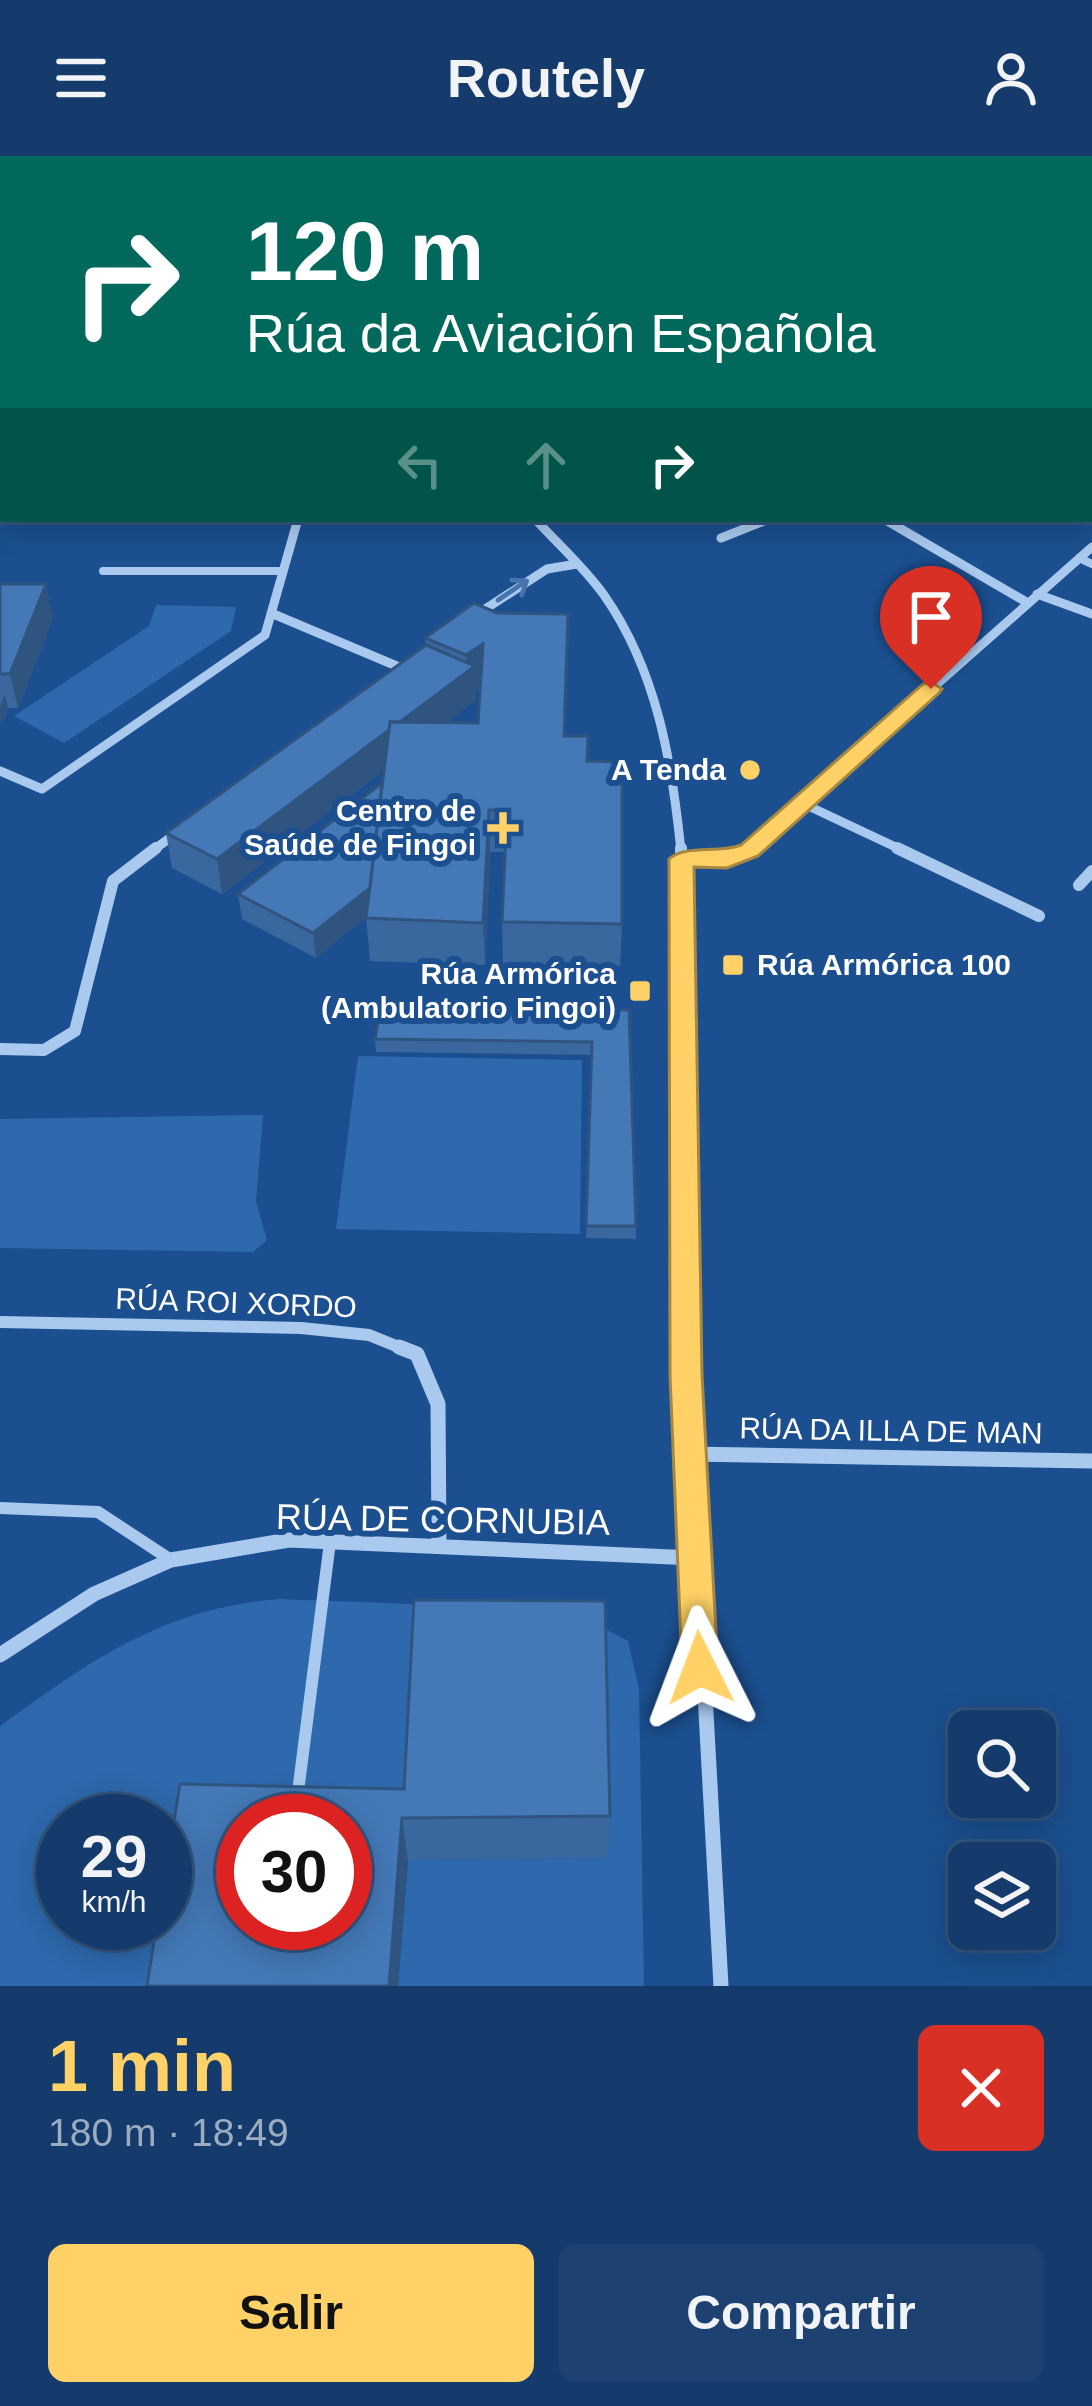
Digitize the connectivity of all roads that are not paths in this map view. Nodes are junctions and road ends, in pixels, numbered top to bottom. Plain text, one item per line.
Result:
1 (297, 522) edge
2 (538, 522) edge
3 (761, 522) edge
4 (890, 522) edge
5 (721, 538) dead end
6 (1092, 547) edge
7 (1079, 558) junction
8 (577, 564) junction
9 (1092, 564) edge
10 (103, 571) dead end
11 (283, 571) junction
12 (1033, 598) junction
13 (271, 613) junction
14 (1092, 614) edge
15 (457, 628) edge
16 (418, 654) edge
17 (399, 667) junction
18 (380, 681) edge
19 (0, 771) edge
20 (802, 803) junction
21 (189, 824) edge
22 (682, 859) junction
23 (1092, 872) edge
24 (1079, 885) dead end
25 (1039, 916) dead end
26 (0, 1049) edge
27 (0, 1322) edge
28 (689, 1454) junction
29 (1092, 1461) edge
30 (0, 1508) edge
31 (330, 1542) junction
32 (439, 1543) junction
33 (694, 1558) junction
34 (171, 1560) junction
35 (0, 1655) edge
36 (298, 1792) edge
37 (721, 1986) edge

1 - 11 street
2 - 8 street
3 - 5 street
4 - 12 street
6 - 7 street
7 - 9 lane
7 - 12 street
15 -> 8 street
8 - 22 street
10 - 11 lane
11 - 13 street
12 - 14 street
12 - 20 street
13 - 17 street
13 - 19 street
16 - 17 street
17 - 18 street
20 - 22 street
20 - 25 street
21 - 26 street
22 - 28 street
23 - 24 street
27 - 32 street, RÚA ROI XORDO
28 - 29 street, RÚA DA ILLA DE MAN
28 - 33 street
30 - 34 lane
31 - 32 street, RÚA DE CORNUBIA
31 - 34 street, RÚA DE CORNUBIA
31 - 36 lane
32 - 33 street, RÚA DE CORNUBIA
33 - 37 street
34 - 35 street, RÚA DE CORNUBIA

